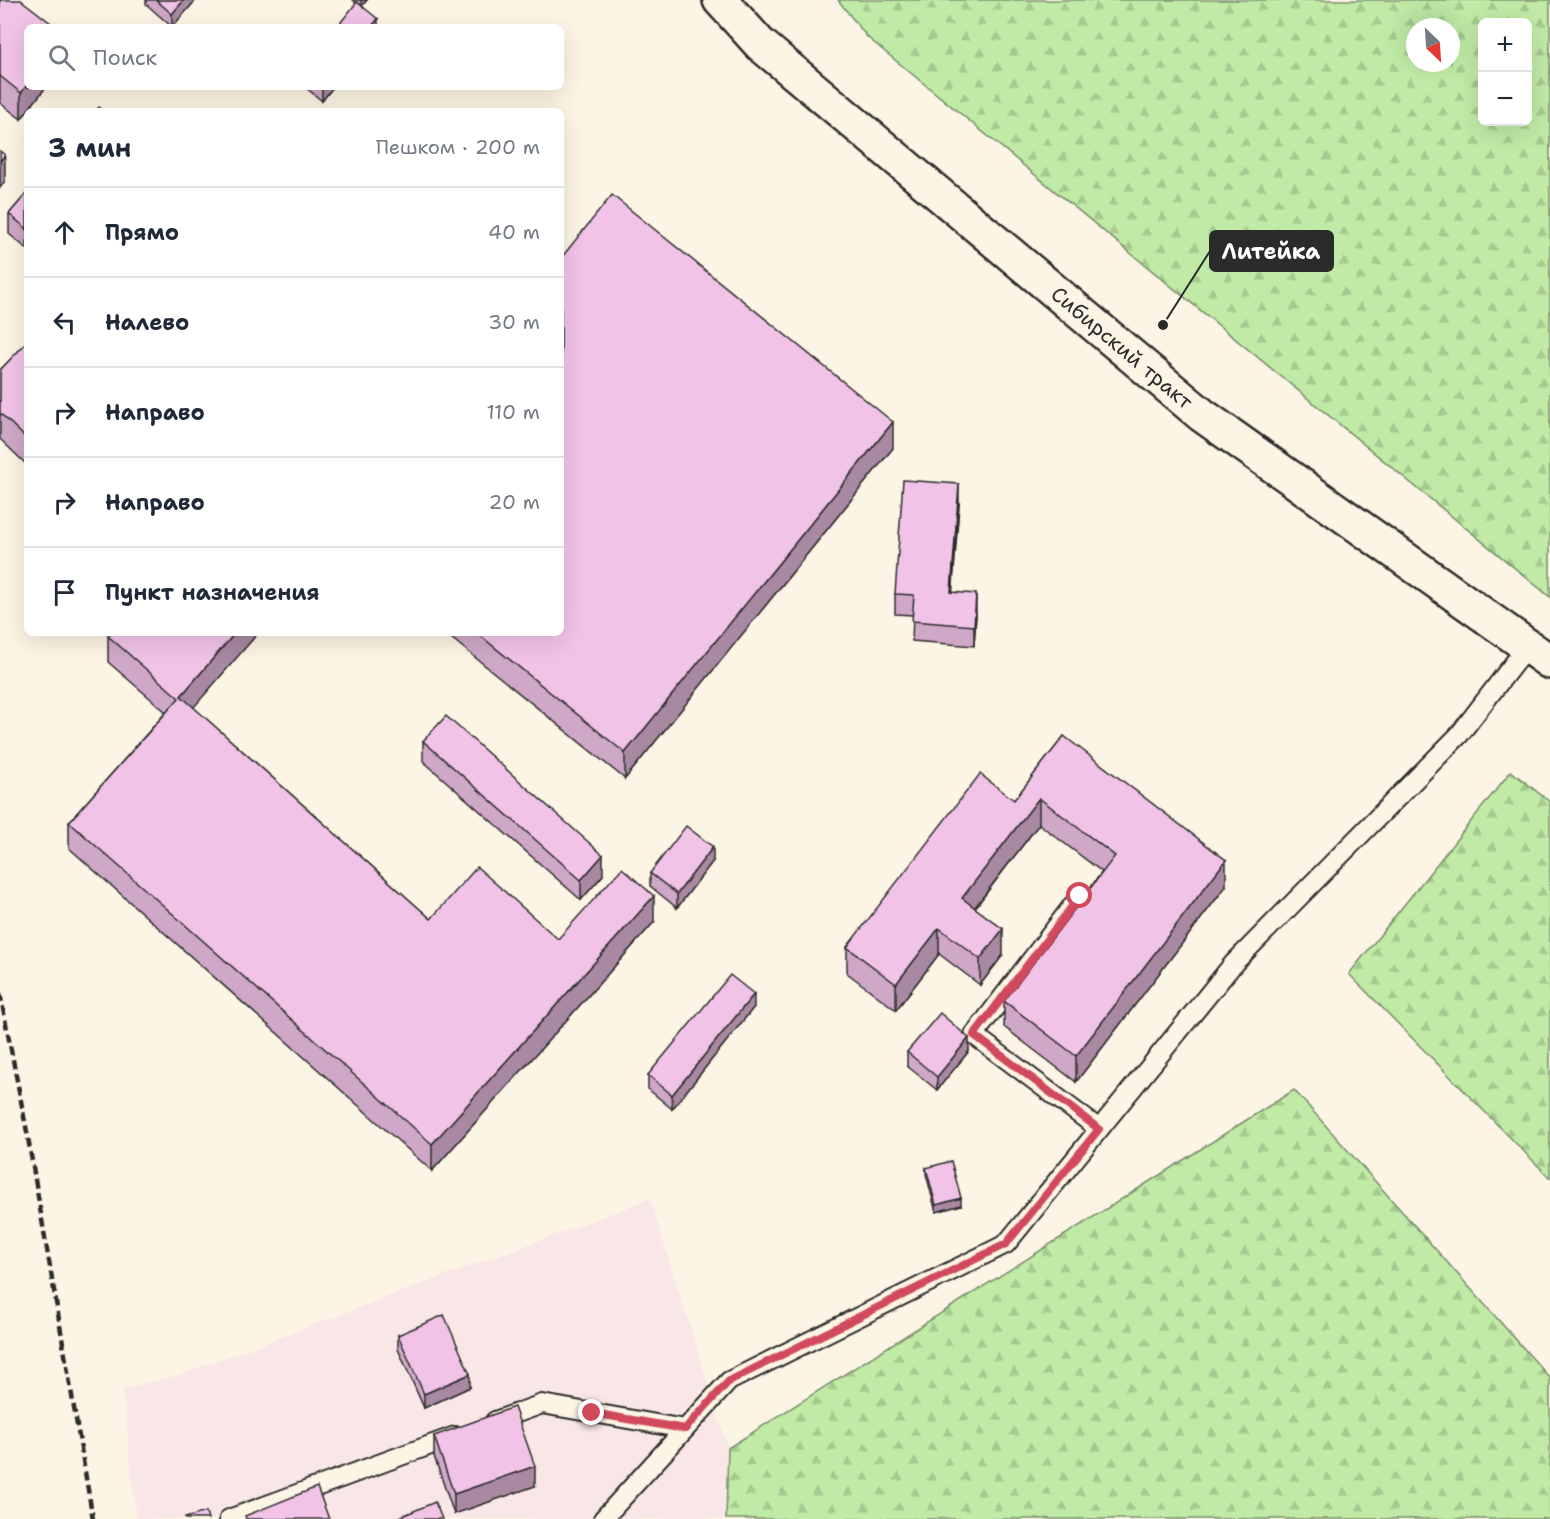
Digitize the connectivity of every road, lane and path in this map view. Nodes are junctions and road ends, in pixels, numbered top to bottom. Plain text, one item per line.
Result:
1 (720, 0) edge
2 (1539, 654) edge
3 (1080, 896) dead end
4 (1099, 1129) junction
5 (685, 1429) junction
6 (229, 1519) edge
7 (603, 1519) edge

1 - 2 main road, Сибирский тракт
2 - 4 lane
3 - 4 lane
4 - 5 lane
5 - 6 lane
5 - 7 lane

